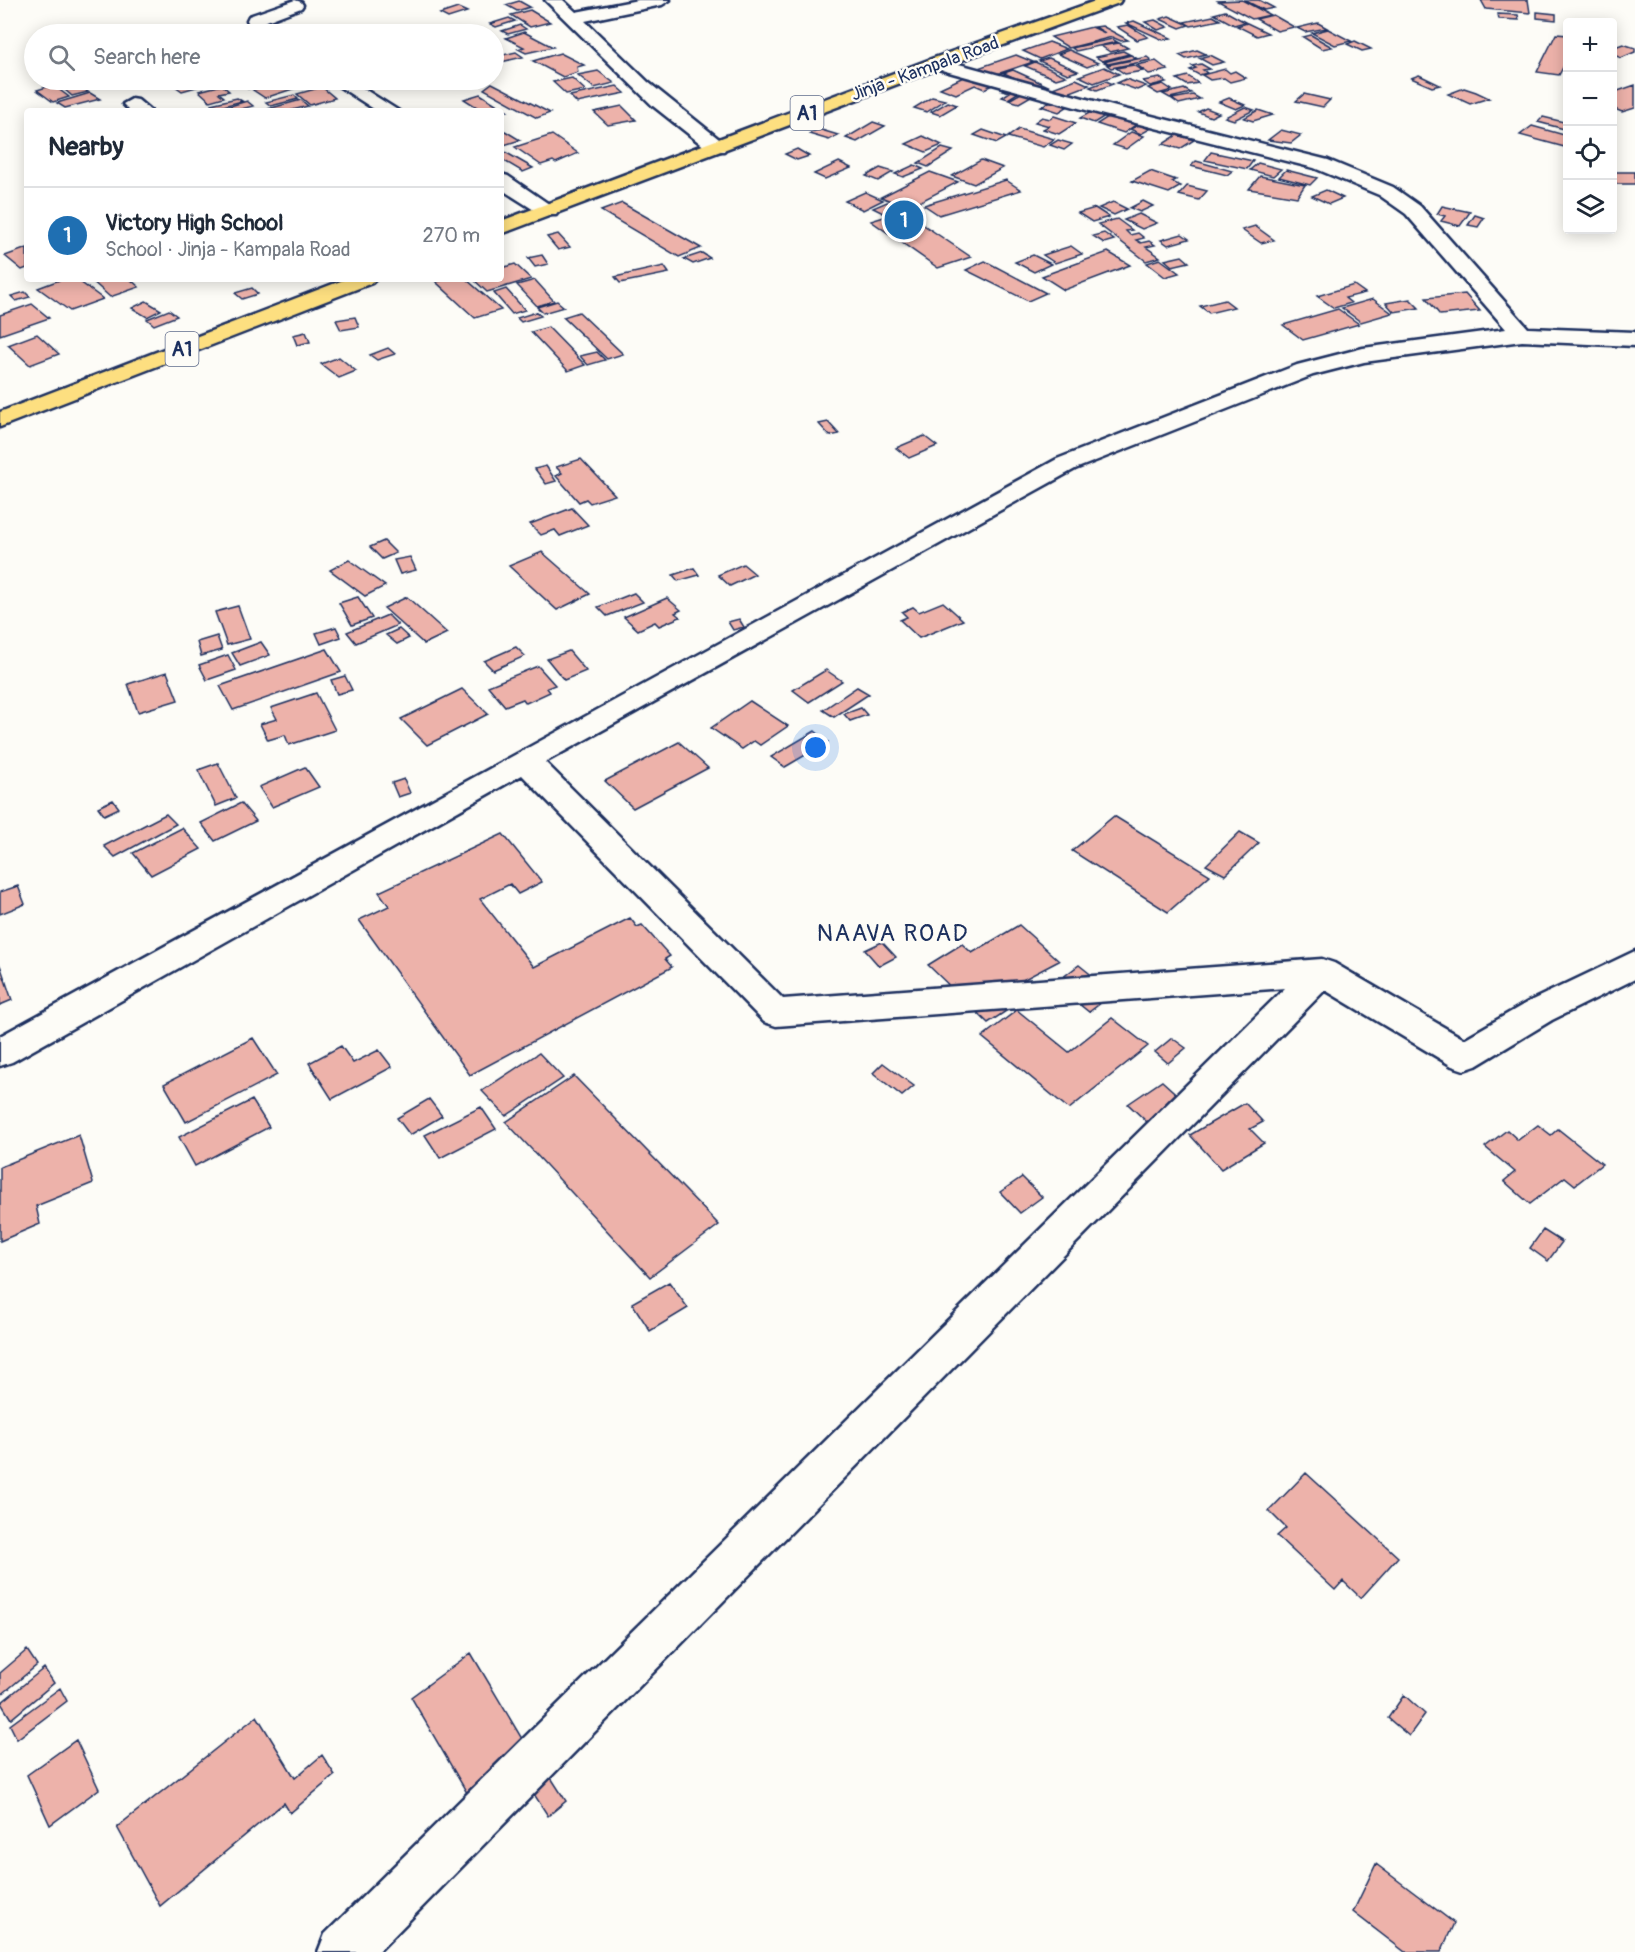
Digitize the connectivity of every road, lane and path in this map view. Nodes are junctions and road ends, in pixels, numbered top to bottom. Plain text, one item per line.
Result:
1 (553, 0) edge
2 (662, 0) edge
3 (1113, 0) edge
4 (295, 5) dead end
5 (573, 18) junction
6 (257, 24) edge
7 (937, 63) junction
8 (355, 90) edge
9 (385, 108) edge
10 (717, 147) junction
11 (504, 182) edge
12 (549, 211) junction
13 (504, 227) edge
14 (357, 282) edge
15 (1522, 334) junction
16 (1635, 339) edge
17 (0, 420) edge
18 (525, 760) junction
19 (1635, 964) edge
20 (1322, 972) junction
21 (0, 1052) edge
22 (343, 1952) edge

1 - 5 street
2 - 5 street
3 - 7 highway, Jinja - Kampala Road / A1
4 - 6 street
5 - 10 street
7 - 10 highway, Jinja - Kampala Road / A1
7 - 15 street
8 - 9 street
10 - 12 highway, Jinja - Kampala Road / A1
11 - 12 street
12 - 13 highway, Jinja - Kampala Road / A1
14 - 17 highway, A1
15 - 16 street
15 - 18 street
18 - 20 street
18 - 21 street
19 - 20 street
20 - 22 street

